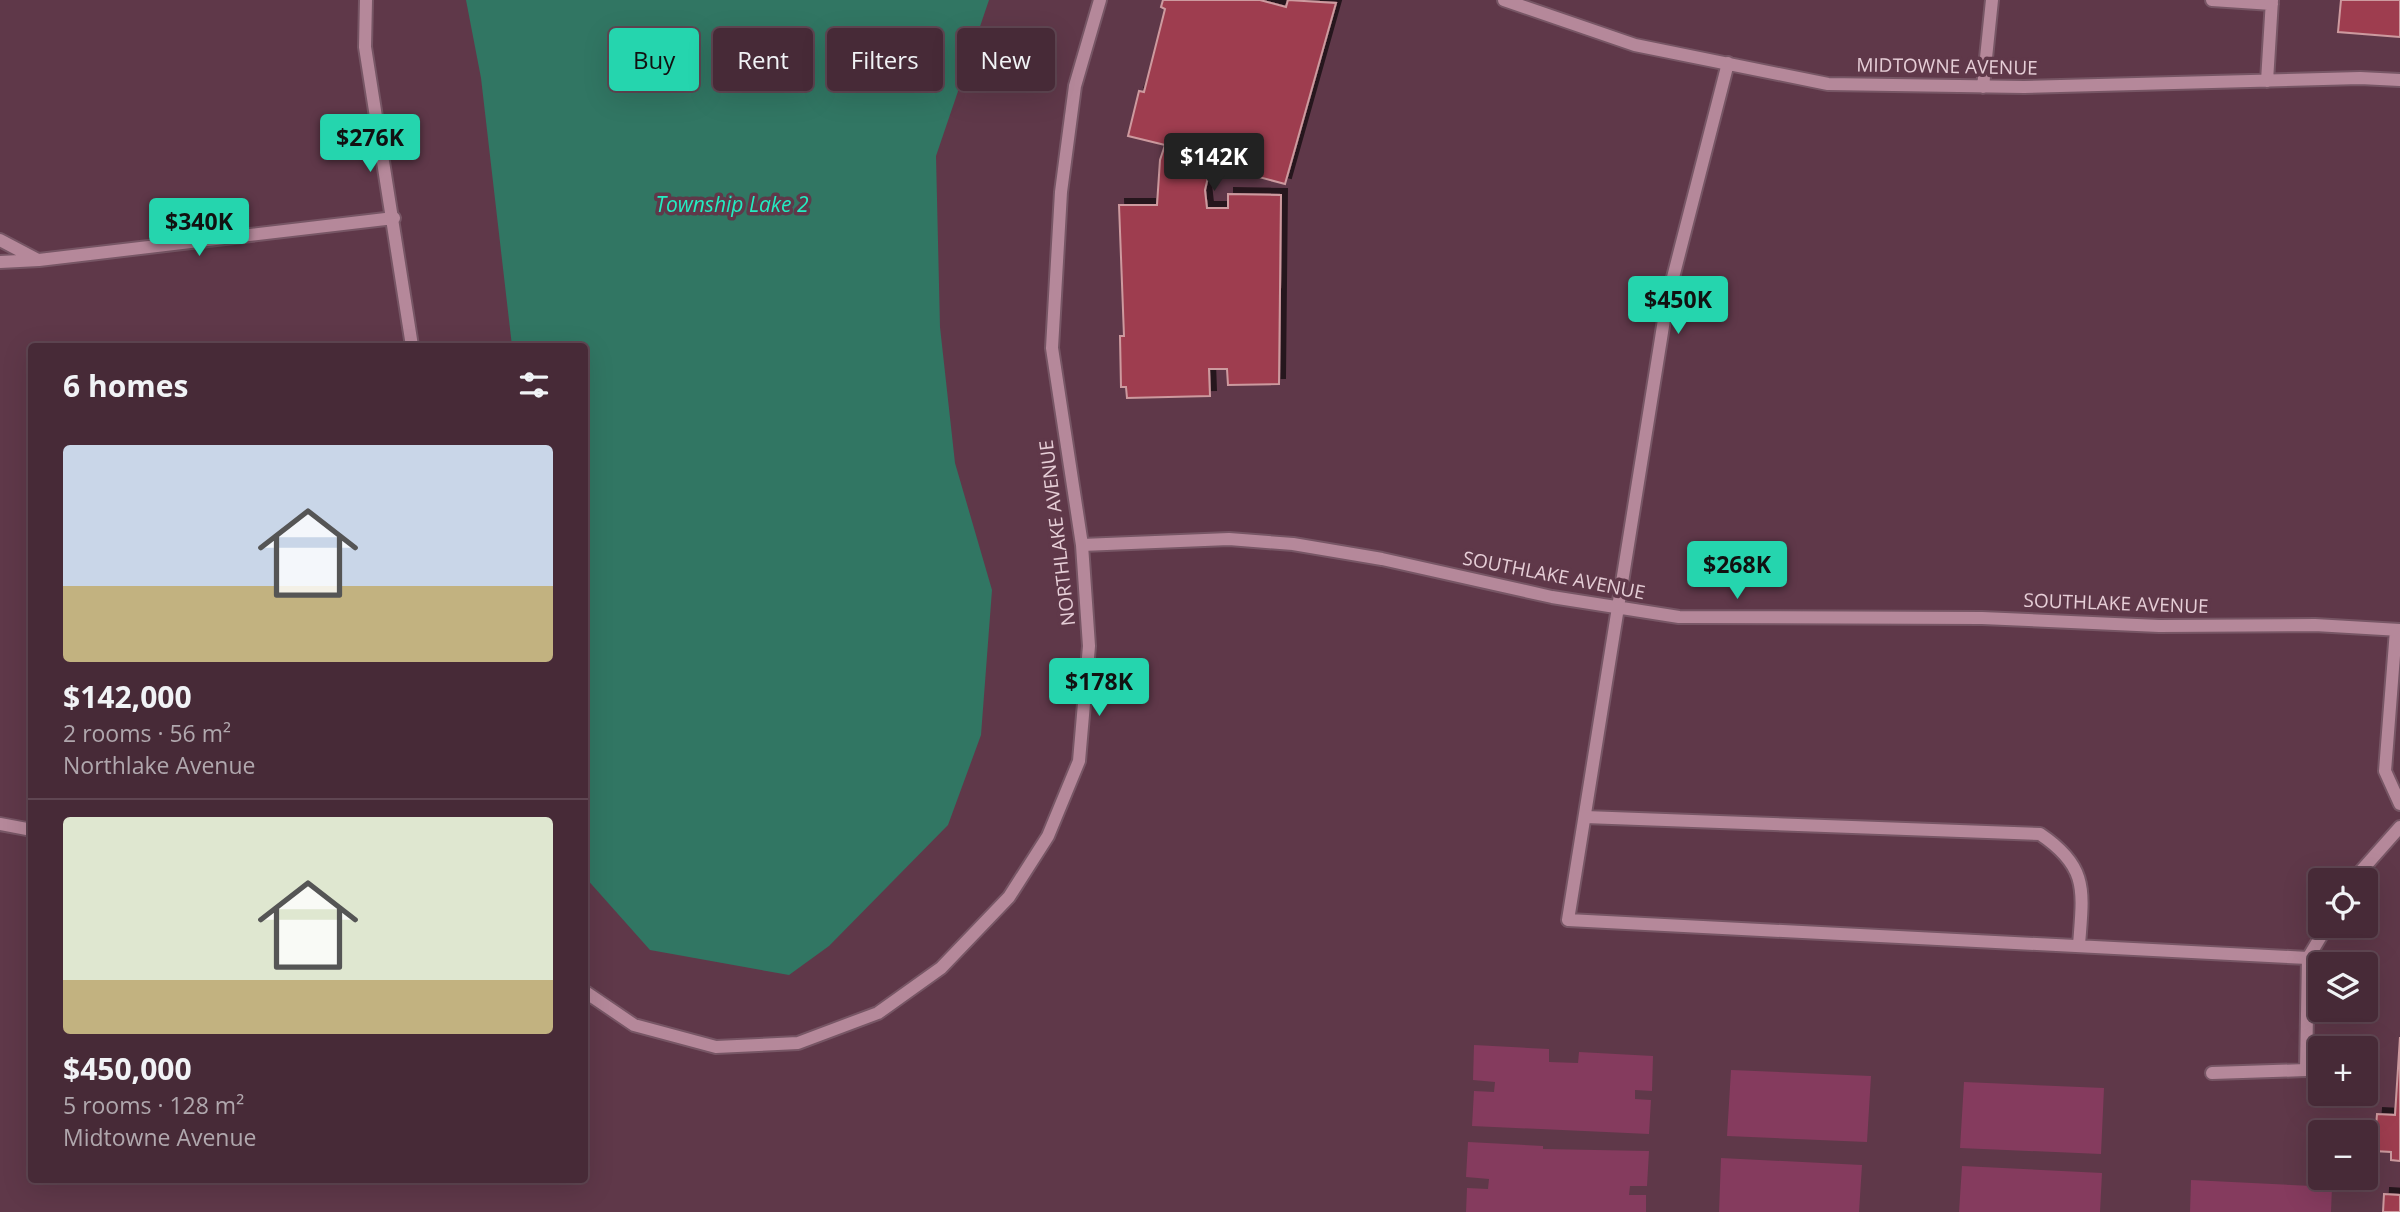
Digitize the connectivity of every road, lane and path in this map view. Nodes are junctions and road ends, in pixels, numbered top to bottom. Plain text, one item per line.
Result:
1 (366, 0) edge
2 (1100, 0) edge
3 (1504, 0) edge
4 (1992, 0) edge
5 (2212, 0) edge
6 (2272, 2) edge
7 (1728, 64) junction
8 (2400, 80) edge
9 (2267, 81) junction
10 (1983, 86) junction
11 (394, 218) junction
12 (0, 240) edge
13 (39, 260) junction
14 (0, 261) edge
15 (412, 343) edge
16 (1082, 545) junction
17 (1618, 608) junction
18 (2398, 630) edge
19 (2400, 804) edge
20 (1585, 817) junction
21 (0, 824) edge
22 (2400, 827) edge
23 (28, 829) edge
24 (2364, 868) edge
25 (2078, 945) junction
26 (2308, 958) joint
27 (588, 994) edge
28 (2212, 1073) dead end

1 - 11 street
2 - 16 street, NORTHLAKE AVENUE
3 - 7 street, MIDTOWNE AVENUE
4 - 10 street
5 - 6 street
6 - 9 street
7 - 10 street, MIDTOWNE AVENUE
7 - 17 street
8 - 9 street, MIDTOWNE AVENUE
9 - 10 street, MIDTOWNE AVENUE
11 - 13 street
11 - 15 street
12 - 13 street
13 - 14 street
16 - 17 street, SOUTHLAKE AVENUE
16 - 27 street, NORTHLAKE AVENUE
17 - 18 street, SOUTHLAKE AVENUE
17 - 20 street
18 - 19 street
20 - 25 street
20 - 25 street
21 - 23 street
22 - 24 street
25 - 26 street
26 - 28 street

